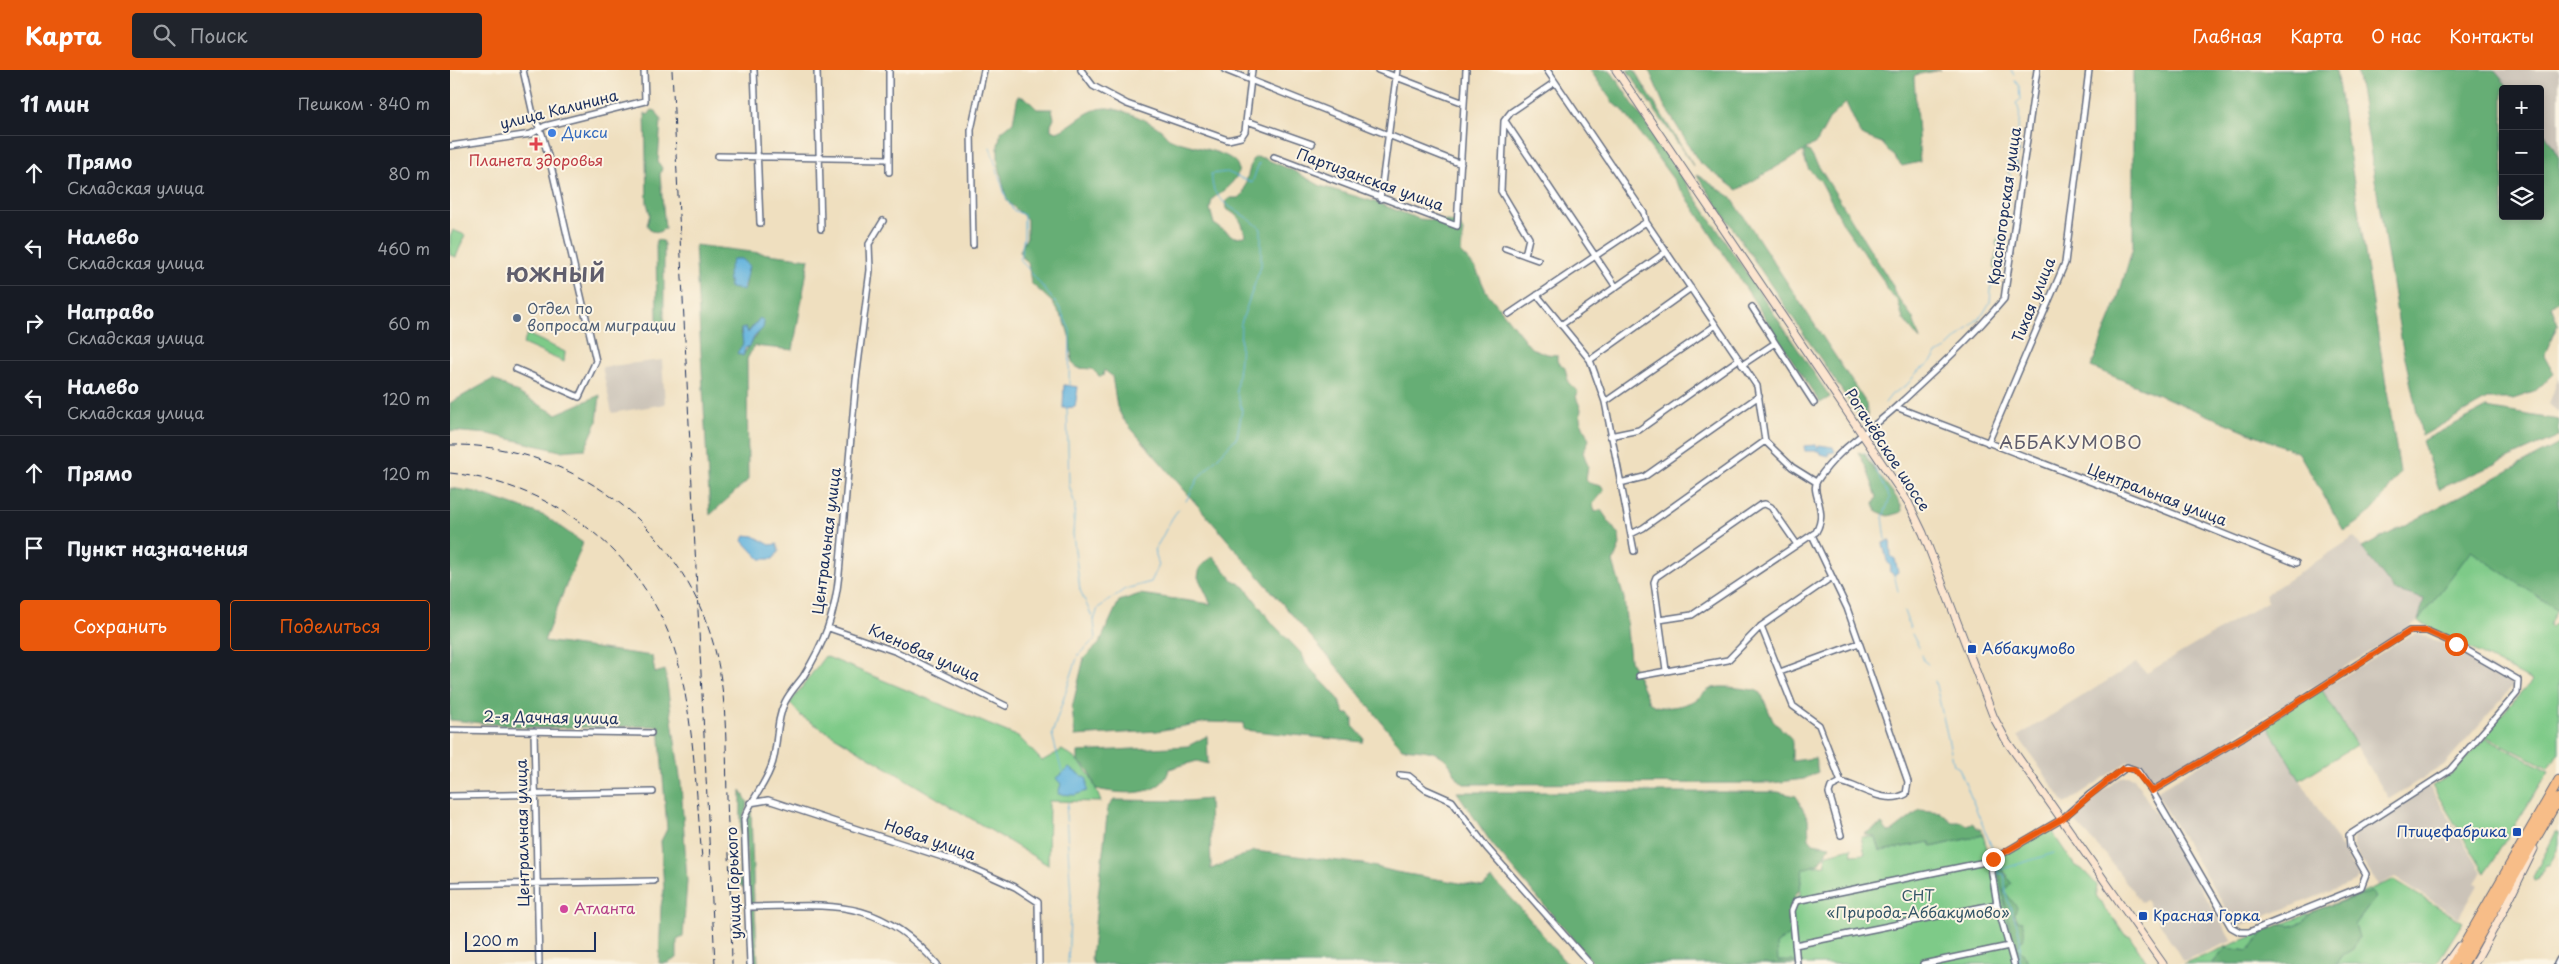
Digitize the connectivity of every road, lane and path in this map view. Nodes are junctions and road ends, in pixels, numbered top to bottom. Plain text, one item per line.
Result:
1 (522, 70) edge
2 (644, 70) edge
3 (754, 70) edge
4 (818, 70) edge
5 (889, 70) edge
6 (984, 70) edge
7 (1081, 70) edge
8 (1225, 70) edge
9 (1252, 70) edge
10 (1378, 70) edge
11 (1397, 70) edge
12 (1466, 70) edge
13 (1547, 70) edge
14 (1616, 70) edge
15 (2037, 70) edge
16 (2089, 70) edge
17 (1396, 77) junction
18 (1251, 80) junction
19 (1555, 82) junction
20 (1464, 103) junction
21 (1246, 121) junction
22 (1504, 121) junction
23 (540, 129) junction
24 (1389, 136) junction
25 (1312, 144) dead end
26 (450, 146) edge
27 (718, 156) dead end
28 (757, 157) junction
29 (1274, 157) dead end
30 (821, 158) junction
31 (889, 159) junction
32 (1462, 164) junction
33 (890, 172) dead end
34 (1380, 199) junction
35 (882, 221) dead end
36 (1646, 222) junction
37 (760, 223) dead end
38 (821, 229) dead end
39 (973, 245) dead end
40 (1505, 248) dead end
41 (1666, 252) junction
42 (1525, 255) junction
43 (1595, 256) junction
44 (1538, 260) dead end
45 (1616, 287) junction
46 (1691, 288) junction
47 (1537, 295) junction
48 (1752, 307) dead end
49 (1509, 314) dead end
50 (1716, 324) junction
51 (1561, 325) junction
52 (1775, 343) junction
53 (1590, 360) junction
54 (1740, 362) junction
55 (516, 369) dead end
56 (1759, 396) junction
57 (1605, 402) junction
58 (1814, 403) dead end
59 (1896, 407) junction
60 (1861, 434) junction
61 (1610, 436) junction
62 (1765, 441) junction
63 (1988, 443) junction
64 (1816, 482) junction
65 (1620, 484) junction
66 (1630, 534) junction
67 (1812, 535) junction
68 (1796, 543) junction
69 (1634, 552) dead end
70 (2296, 563) dead end
71 (1832, 577) junction
72 (1659, 620) junction
73 (1762, 626) junction
74 (829, 628) junction
75 (1859, 643) junction
76 (1666, 670) junction
77 (1780, 672) junction
78 (1639, 676) dead end
79 (1006, 706) dead end
80 (450, 730) edge
81 (534, 731) junction
82 (651, 733) dead end
83 (1400, 775) dead end
84 (2559, 780) edge
85 (1841, 782) junction
86 (2152, 791) junction
87 (652, 792) dead end
88 (450, 796) edge
89 (534, 796) junction
90 (2559, 798) edge
91 (750, 803) junction
92 (2549, 815) junction
93 (2062, 819) junction
94 (1841, 835) dead end
95 (1990, 861) junction
96 (654, 880) dead end
97 (537, 882) junction
98 (450, 884) edge
99 (1997, 904) junction
100 (747, 907) junction
101 (2478, 920) junction
102 (1795, 945) junction
103 (2009, 946) junction
104 (2559, 960) edge
105 (538, 964) edge
106 (750, 964) edge
107 (937, 964) edge
108 (1039, 964) edge
109 (1590, 964) edge
110 (1797, 964) edge
111 (1923, 964) edge
112 (2014, 964) edge
113 (2164, 964) edge
114 (2446, 964) edge
115 (2453, 964) edge
116 (2463, 964) edge
117 (2474, 964) edge
118 (2557, 964) edge

1 - 23 street
2 - 23 street, улица Калинина
3 - 28 street
4 - 30 street
5 - 31 street
6 - 39 street
7 - 21 street
8 - 18 street
9 - 18 street
10 - 17 street
11 - 17 street
12 - 20 street
13 - 19 street
14 - 60 main road, Рогачёвское шоссе
15 - 59 street, Красногорская улица
16 - 63 street, Тихая улица
17 - 20 street
17 - 24 street
18 - 21 street
18 - 24 street
19 - 22 street
19 - 36 street
20 - 32 street
21 - 25 street
22 - 42 street
22 - 43 street
23 - 26 street, улица Калинина
23 - 55 street
24 - 32 street
24 - 34 street
27 - 28 street
28 - 30 street
28 - 37 street
29 - 34 street, Партизанская улица
30 - 31 street
30 - 38 street
31 - 33 street
32 - 34 street, Партизанская улица
35 - 74 street, Центральная улица
36 - 41 street
36 - 43 street
40 - 42 street
41 - 45 street
41 - 46 street
42 - 44 street
43 - 45 street
43 - 47 street
45 - 51 street
46 - 50 street
46 - 53 street
47 - 49 street
47 - 51 street
48 - 52 street
50 - 54 street
50 - 57 street
51 - 53 street
52 - 54 street
52 - 58 street
53 - 57 street
54 - 56 street
54 - 61 street
56 - 62 street
56 - 65 street
57 - 61 street
59 - 60 street, Красногорская улица
59 - 63 street, Центральная улица
60 - 64 street, Красногорская улица
60 - 93 main road, Рогачёвское шоссе
61 - 65 street
62 - 64 street
62 - 66 street
63 - 70 street, Центральная улица
64 - 67 street
65 - 66 street
66 - 69 street
67 - 68 street
67 - 71 street
68 - 72 street
68 - 72 street
71 - 73 street
71 - 75 street
72 - 76 street
73 - 76 street
73 - 77 street
74 - 79 street, Кленовая улица
74 - 91 street, Центральная улица
75 - 77 street
75 - 85 street
76 - 78 street
77 - 85 street
80 - 81 street, 2-я Дачная улица
81 - 82 street, 2-я Дачная улица
81 - 89 street, Центральная улица
83 - 109 street
84 - 101 highway
85 - 94 street
86 - 86 street
86 - 93 street
87 - 89 street
88 - 89 street
89 - 97 street, Центральная улица
90 - 92 highway
91 - 100 street, улица Горького
91 - 108 street, Новая улица
92 - 116 highway
92 - 117 main road
93 - 95 street
93 - 113 main road, Рогачёвское шоссе
95 - 99 street
95 - 102 street
96 - 97 street
97 - 98 street
97 - 105 street, Центральная улица
99 - 102 street
99 - 103 street
100 - 106 street, улица Горького
100 - 107 street
101 - 114 main road
101 - 115 highway
102 - 110 street
103 - 111 street
103 - 112 street
104 - 118 street

